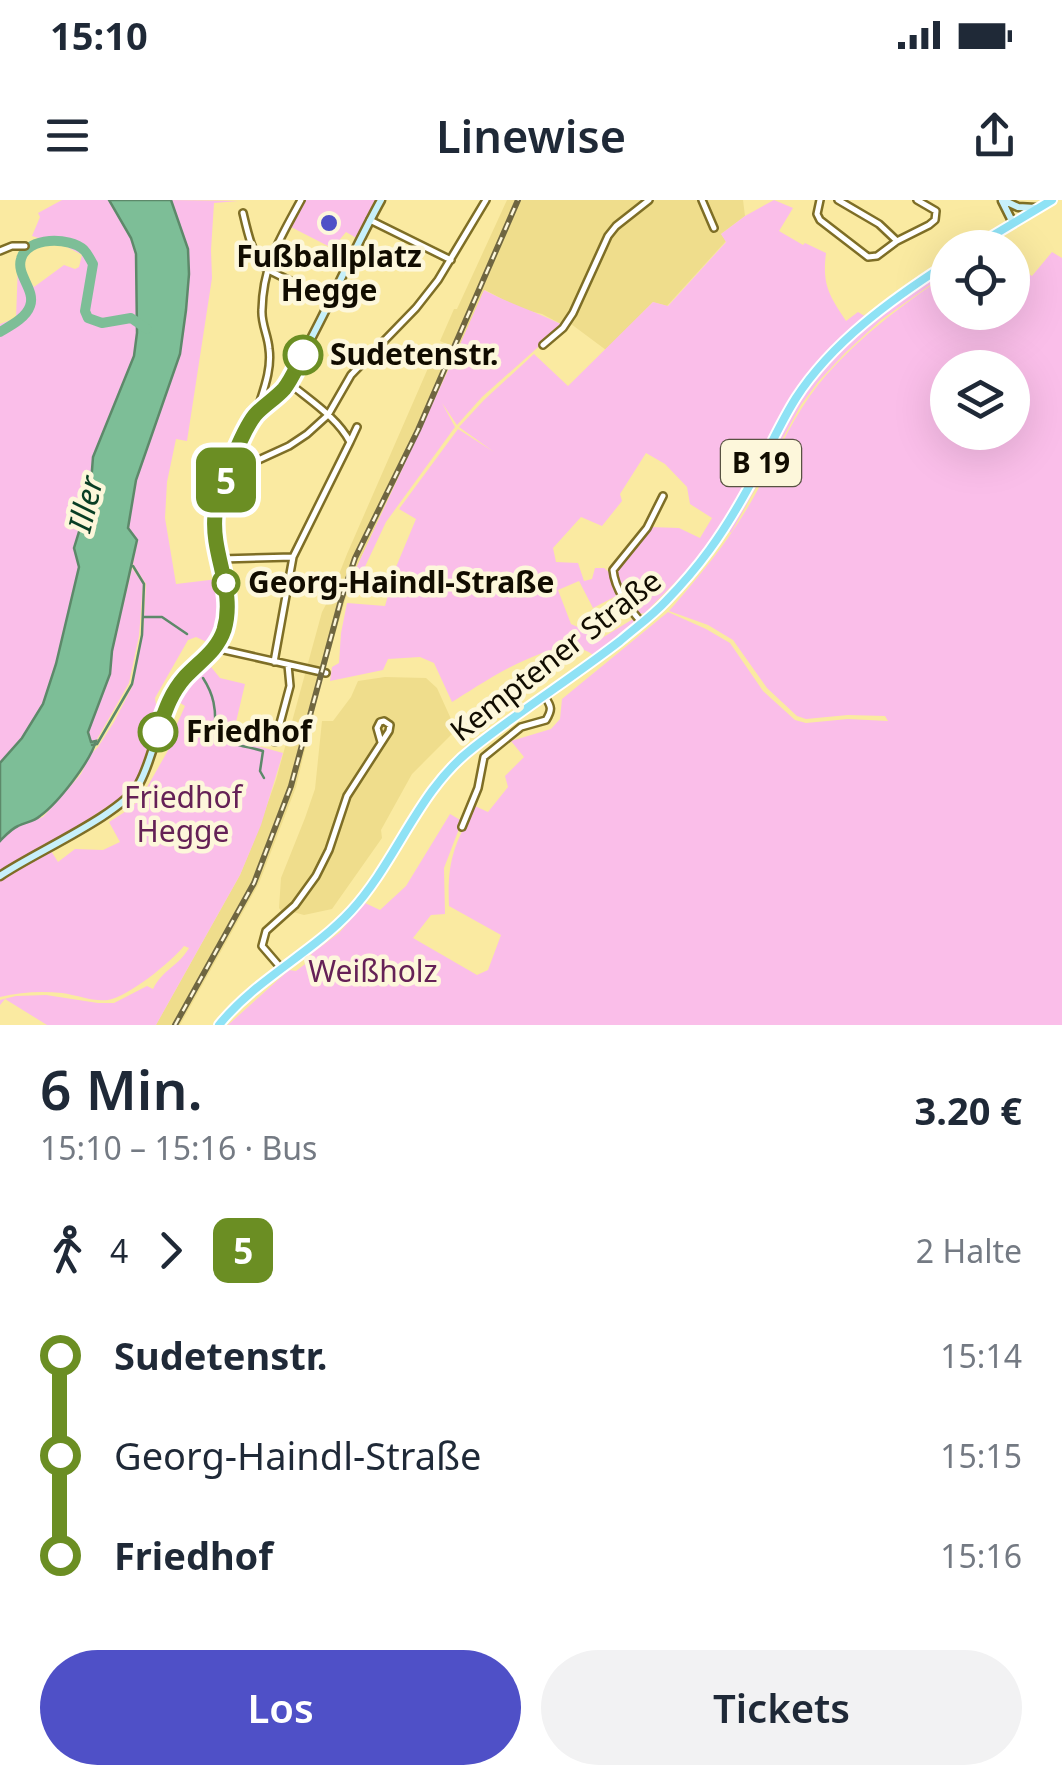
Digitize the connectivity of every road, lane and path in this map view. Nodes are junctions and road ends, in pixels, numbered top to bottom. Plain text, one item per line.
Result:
1 (301, 200) edge
2 (381, 200) edge
3 (486, 200) edge
4 (649, 200) edge
5 (702, 200) edge
6 (820, 200) edge
7 (838, 200) edge
8 (916, 200) edge
9 (1002, 200) edge
10 (1052, 200) edge
11 (1038, 208) junction
12 (243, 213) dead end
13 (370, 220) junction
14 (1013, 223) junction
15 (714, 228) dead end
16 (1002, 230) edge
17 (897, 241) junction
18 (25, 246) dead end
19 (0, 250) edge
20 (452, 260) junction
21 (266, 270) junction
22 (930, 276) edge
23 (331, 300) junction
24 (544, 344) dead end
25 (288, 382) junction
26 (256, 414) junction
27 (328, 415) junction
28 (357, 427) dead end
29 (350, 442) junction
30 (234, 460) junction
31 (663, 496) dead end
32 (292, 558) junction
33 (219, 559) junction
34 (642, 623) junction
35 (215, 648) junction
36 (274, 662) junction
37 (288, 665) junction
38 (326, 673) dead end
39 (545, 698) junction
40 (275, 742) dead end
41 (381, 742) dead end
42 (462, 826) dead end
43 (0, 876) edge
44 (281, 968) junction
45 (220, 1025) edge

1 - 21 street
2 - 13 street
3 - 20 street
4 - 24 street
5 - 15 street
6 - 17 street
7 - 17 street
8 - 17 street
9 - 11 street
9 - 14 street
10 - 11 main road
11 - 14 main road
12 - 21 street
13 - 20 street
13 - 23 street
14 - 16 main road
18 - 19 street
20 - 27 street
21 - 23 street
21 - 26 street
22 - 34 main road, Kemptener Straße / B 19
23 - 25 street
25 - 26 street
25 - 27 street
26 - 30 street
27 - 29 street
27 - 30 street
28 - 29 street
29 - 32 street
30 - 33 street
31 - 34 street
32 - 33 street
32 - 36 street
33 - 35 street
34 - 39 main road, Kemptener Straße / B 19
35 - 36 street
35 - 43 street
36 - 37 street
37 - 38 street
37 - 40 street
39 - 42 street
39 - 44 main road, Kemptener Straße / B 19
41 - 44 street
44 - 45 main road, B 19

